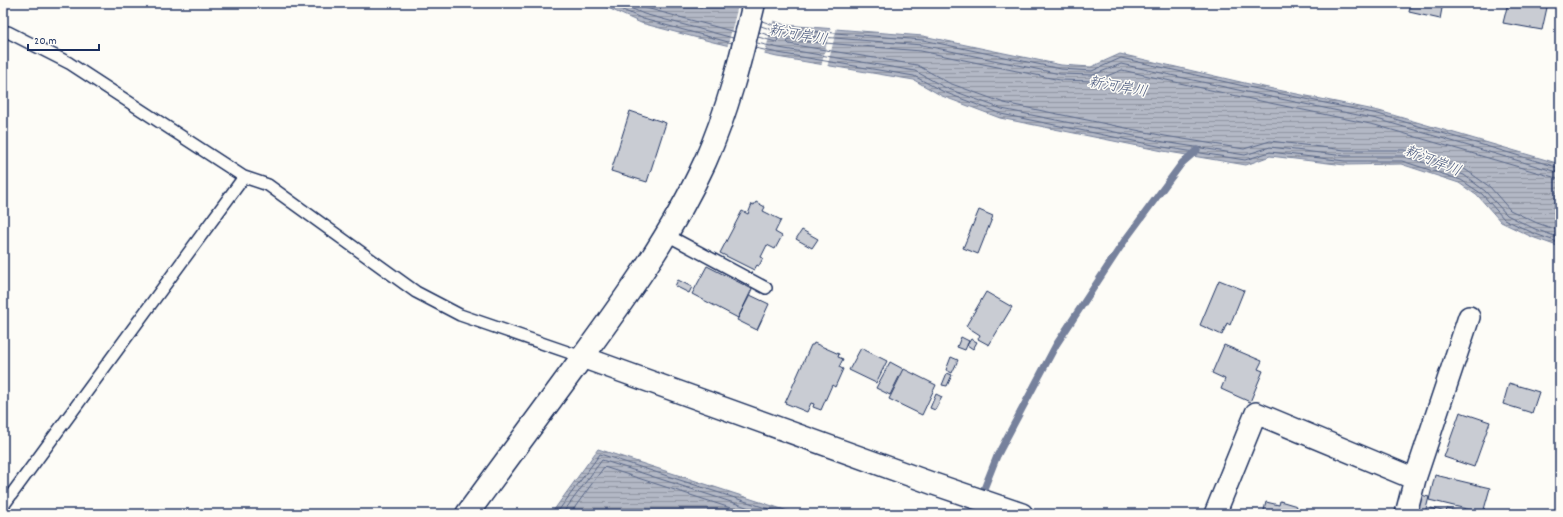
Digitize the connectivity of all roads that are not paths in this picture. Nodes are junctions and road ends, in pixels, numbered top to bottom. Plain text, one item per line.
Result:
1 (754, 3) edge
2 (3, 33) edge
3 (244, 177) junction
4 (667, 235) junction
5 (766, 288) dead end
6 (1469, 318) dead end
7 (582, 357) junction
8 (1415, 479) junction
9 (3, 506) edge
10 (467, 514) edge
11 (1021, 514) edge
12 (1215, 514) edge
13 (1406, 514) edge

1 - 4 street
2 - 3 lane
3 - 7 lane
3 - 9 lane
4 - 5 lane
4 - 7 street
6 - 8 street
7 - 10 street
7 - 11 street
8 - 12 street
8 - 13 street

